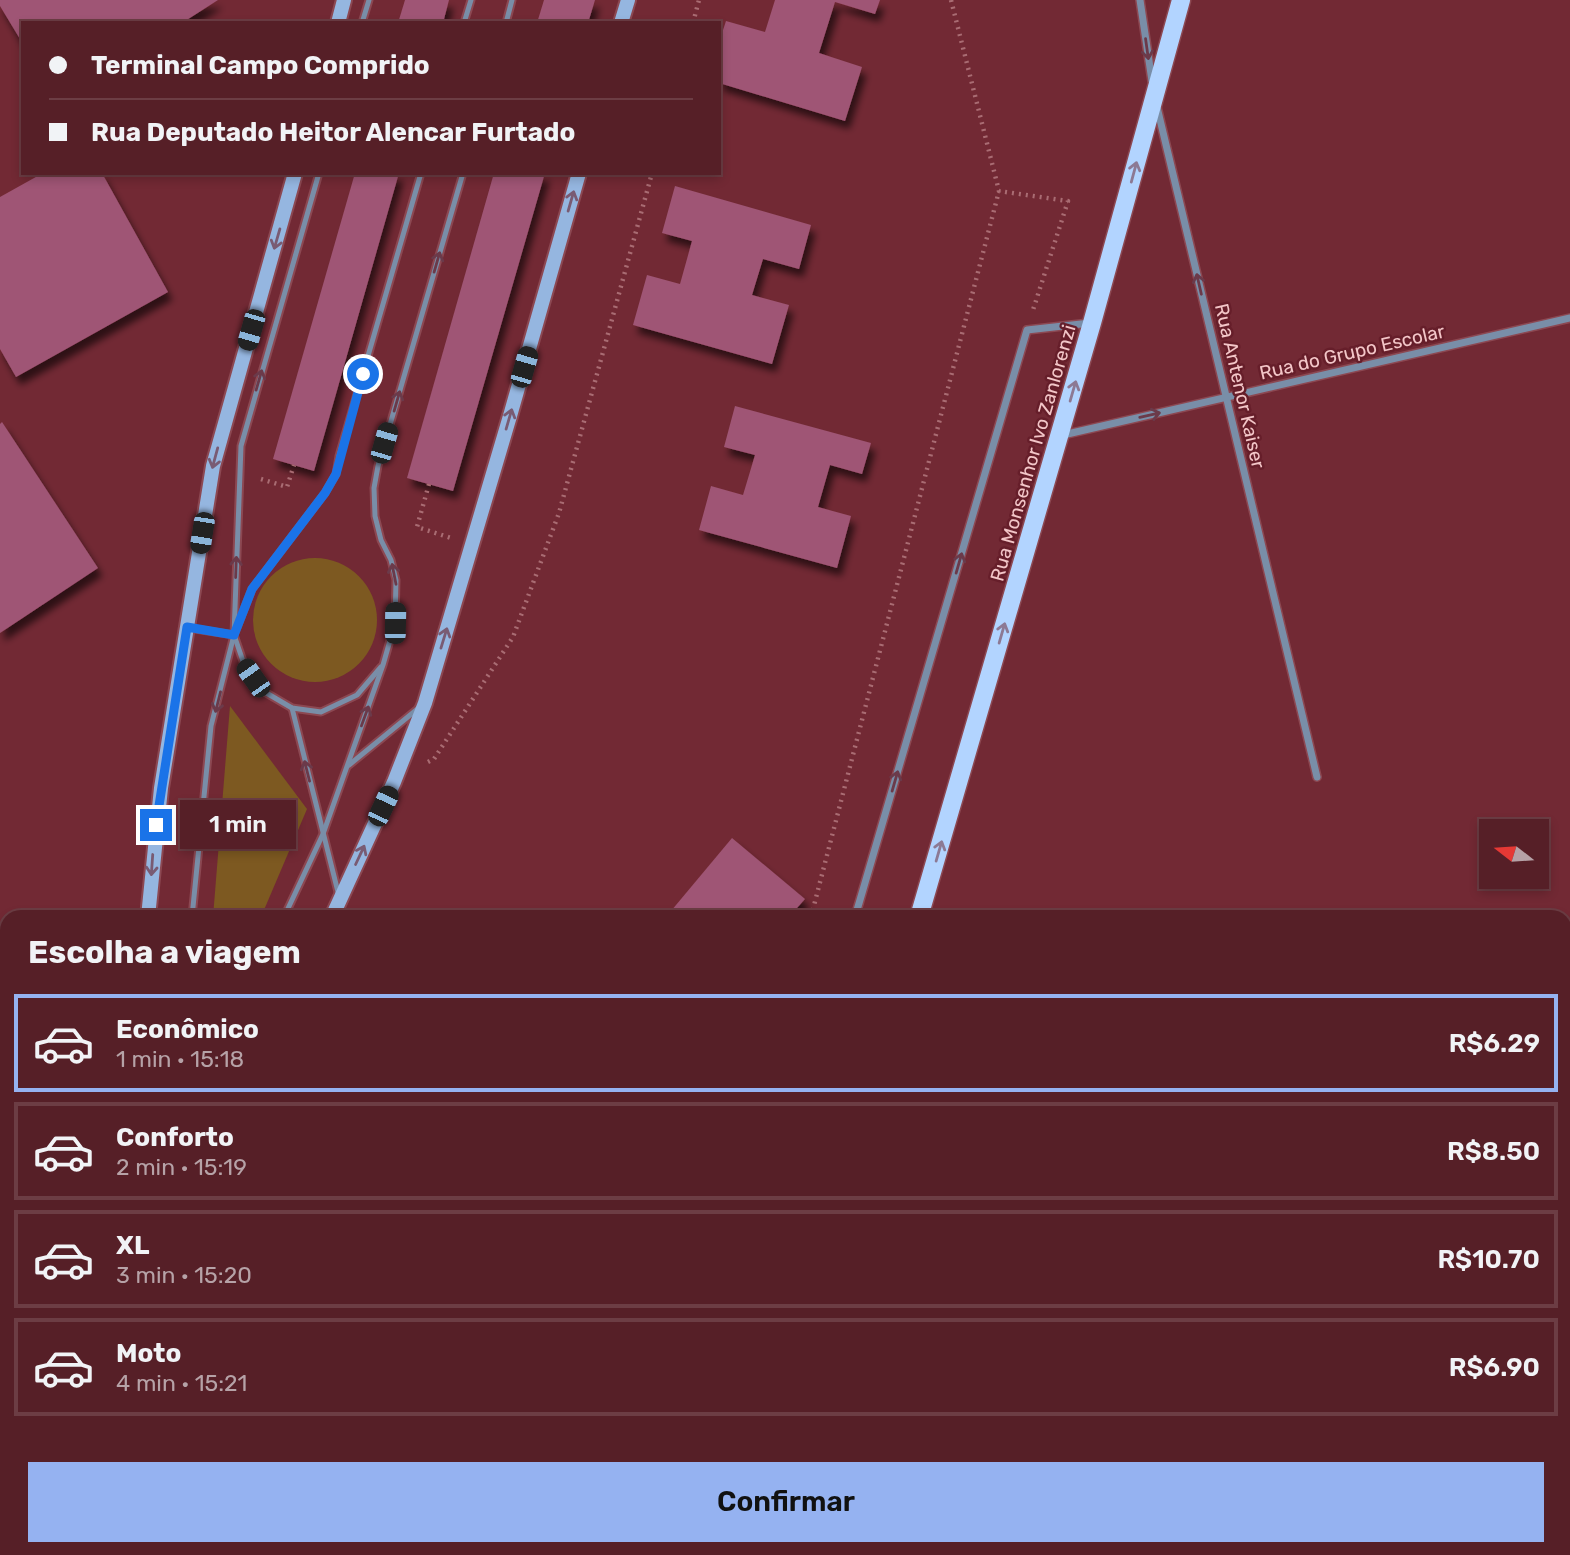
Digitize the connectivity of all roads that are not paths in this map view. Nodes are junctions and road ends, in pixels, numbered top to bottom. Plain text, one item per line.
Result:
1 (344, 0) edge
2 (369, 0) edge
3 (471, 0) edge
4 (512, 0) edge
5 (628, 0) edge
6 (1140, 0) edge
7 (1181, 0) edge
8 (339, 21) edge
9 (363, 21) edge
10 (465, 21) edge
11 (507, 21) edge
12 (622, 21) edge
13 (1155, 97) junction
14 (294, 175) edge
15 (318, 175) edge
16 (420, 175) edge
17 (462, 175) edge
18 (578, 175) edge
19 (1570, 318) edge
20 (1092, 323) junction
21 (1226, 398) junction
22 (1060, 436) junction
23 (187, 627) junction
24 (234, 635) junction
25 (383, 665) junction
26 (425, 703) junction
27 (292, 708) junction
28 (346, 767) junction
29 (1317, 777) dead end
30 (323, 834) junction
31 (340, 900) junction
32 (149, 910) edge
33 (193, 910) edge
34 (287, 910) edge
35 (335, 910) edge
36 (857, 910) edge
37 (921, 910) edge

1 - 8 street
2 - 9 lane
3 - 10 lane
4 - 11 lane
5 - 12 street
6 -> 13 street, Rua Antenor Kaiser
7 - 13 main road, Rua Monsenhor Ivo Zanlorenzi
20 -> 13 main road, Rua Monsenhor Ivo Zanlorenzi
21 -> 13 street, Rua Antenor Kaiser
14 -> 23 street
24 -> 15 lane
16 - 24 lane
25 -> 17 lane
26 -> 18 street
19 - 21 street, Rua do Grupo Escolar
22 -> 20 main road, Rua Monsenhor Ivo Zanlorenzi
36 -> 20 street
22 -> 21 street, Rua do Grupo Escolar
21 - 29 street, Rua Antenor Kaiser
37 -> 22 main road, Rua Monsenhor Ivo Zanlorenzi
23 - 24 lane
23 -> 32 street
24 - 27 lane
24 -> 33 lane
25 - 27 lane
28 -> 25 lane
26 - 28 lane
31 -> 26 street
30 -> 27 lane
28 - 30 lane
30 - 31 lane
30 - 34 lane
31 - 35 street

